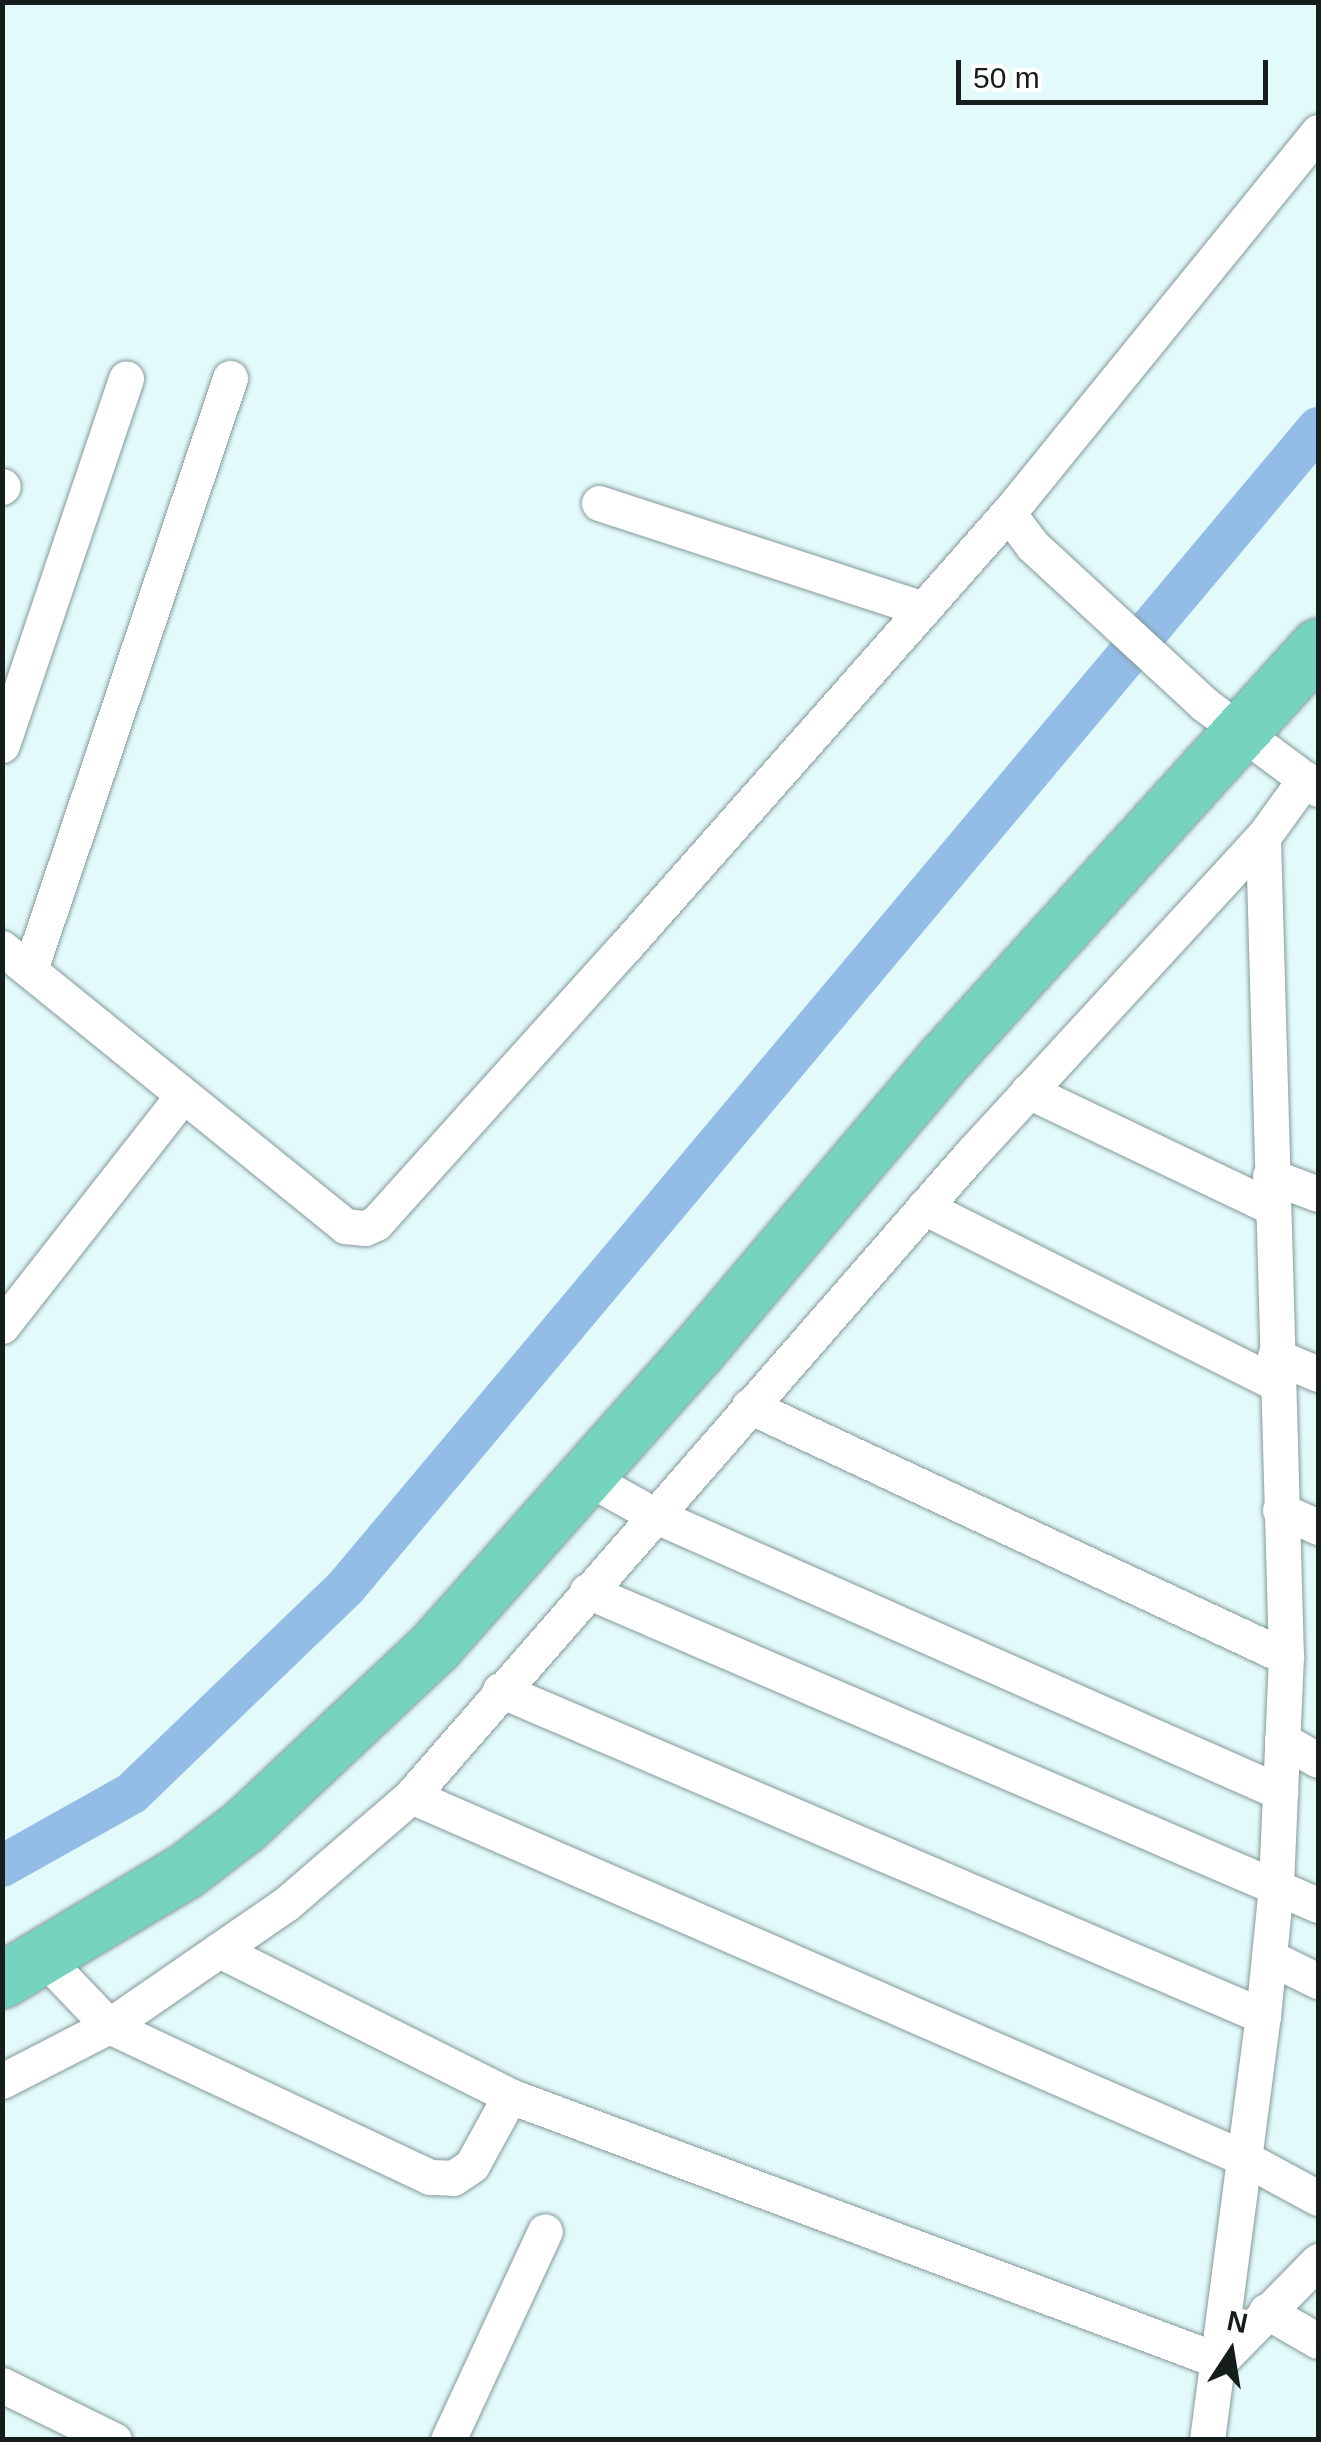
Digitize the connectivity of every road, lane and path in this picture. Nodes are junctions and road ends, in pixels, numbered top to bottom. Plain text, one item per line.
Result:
1 (1318, 132) edge
2 (126, 378) dead end
3 (230, 378) dead end
4 (599, 503) dead end
5 (1008, 513) junction
6 (923, 609) junction
7 (1318, 646) edge
8 (1224, 718) junction
9 (2, 746) edge
10 (1312, 784) edge
11 (1263, 838) junction
12 (16, 959) edge
13 (1028, 1092) junction
14 (183, 1095) junction
15 (1271, 1192) junction
16 (1318, 1194) edge
17 (924, 1207) junction
18 (2, 1326) edge
19 (1276, 1370) junction
20 (1318, 1374) edge
21 (749, 1406) junction
22 (586, 1478) junction
23 (1280, 1510) junction
24 (654, 1514) junction
25 (1318, 1527) edge
26 (587, 1591) junction
27 (1286, 1657) junction
28 (500, 1690) junction
29 (1282, 1740) junction
30 (1318, 1760) edge
31 (1280, 1792) junction
32 (411, 1796) junction
33 (1276, 1886) junction
34 (1318, 1905) edge
35 (219, 1950) junction
36 (1269, 1957) junction
37 (24, 1970) edge
38 (1318, 1980) edge
39 (1263, 2016) junction
40 (109, 2026) junction
41 (2, 2080) edge
42 (510, 2096) junction
43 (1244, 2158) junction
44 (1318, 2198) edge
45 (545, 2231) dead end
46 (1318, 2261) edge
47 (1266, 2311) junction
48 (1318, 2341) edge
49 (1220, 2360) junction
50 (2, 2385) edge
51 (114, 2440) edge
52 (448, 2440) edge
53 (1207, 2440) edge

1 - 5 street
2 - 9 street
3 - 12 street
4 - 6 street
5 - 6 street
5 - 8 street
6 - 14 street
7 - 8 main road
8 - 10 street
8 - 22 main road
10 - 11 street
11 - 13 street
11 - 15 street
12 - 14 street
13 - 15 street
13 - 17 street
14 - 18 street
15 - 16 street
15 - 19 street
17 - 19 street
17 - 21 street
19 - 20 street
19 - 23 street
21 - 24 street
21 - 27 street
22 - 24 street
22 - 37 main road
23 - 25 street
23 - 27 street
24 - 26 street
24 - 31 street
26 - 28 street
26 - 33 street
27 - 29 street
28 - 32 street
28 - 39 street
29 - 30 street
29 - 31 street
31 - 33 street
32 - 35 street
32 - 43 street
33 - 34 street
33 - 36 street
35 - 40 street
35 - 42 street
36 - 38 street
36 - 39 street
37 - 40 street
39 - 43 street
40 - 41 street
40 - 42 street
42 - 49 street
43 - 44 street
43 - 49 street
45 - 52 street
46 - 47 street
47 - 48 street
47 - 49 street
49 - 53 street
50 - 51 street

